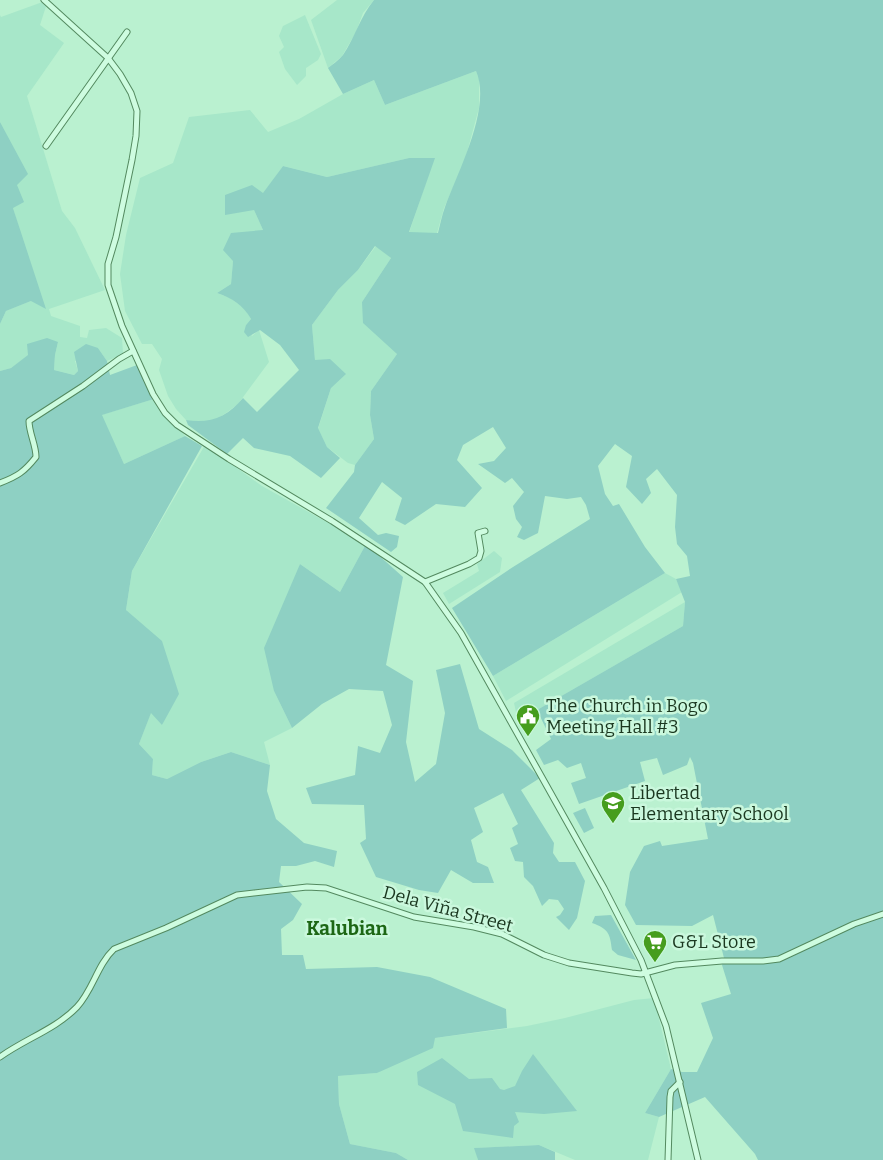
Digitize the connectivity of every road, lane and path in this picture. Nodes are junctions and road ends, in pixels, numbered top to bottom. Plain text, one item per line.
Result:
1 (44, 0) edge
2 (127, 32) dead end
3 (108, 58) junction
4 (46, 146) dead end
5 (133, 350) junction
6 (0, 483) edge
7 (484, 531) dead end
8 (425, 582) junction
9 (883, 914) edge
10 (646, 972) junction
11 (0, 1057) edge
12 (680, 1082) junction
13 (668, 1160) edge
14 (698, 1160) edge

1 - 3 street
2 - 3 street
3 - 4 street
3 - 5 street
5 - 6 street
5 - 8 street
7 - 8 street
8 - 10 street
9 - 10 street, Dela Viña Street
10 - 11 street, Dela Viña Street
10 - 12 street
12 - 13 street
12 - 14 street

